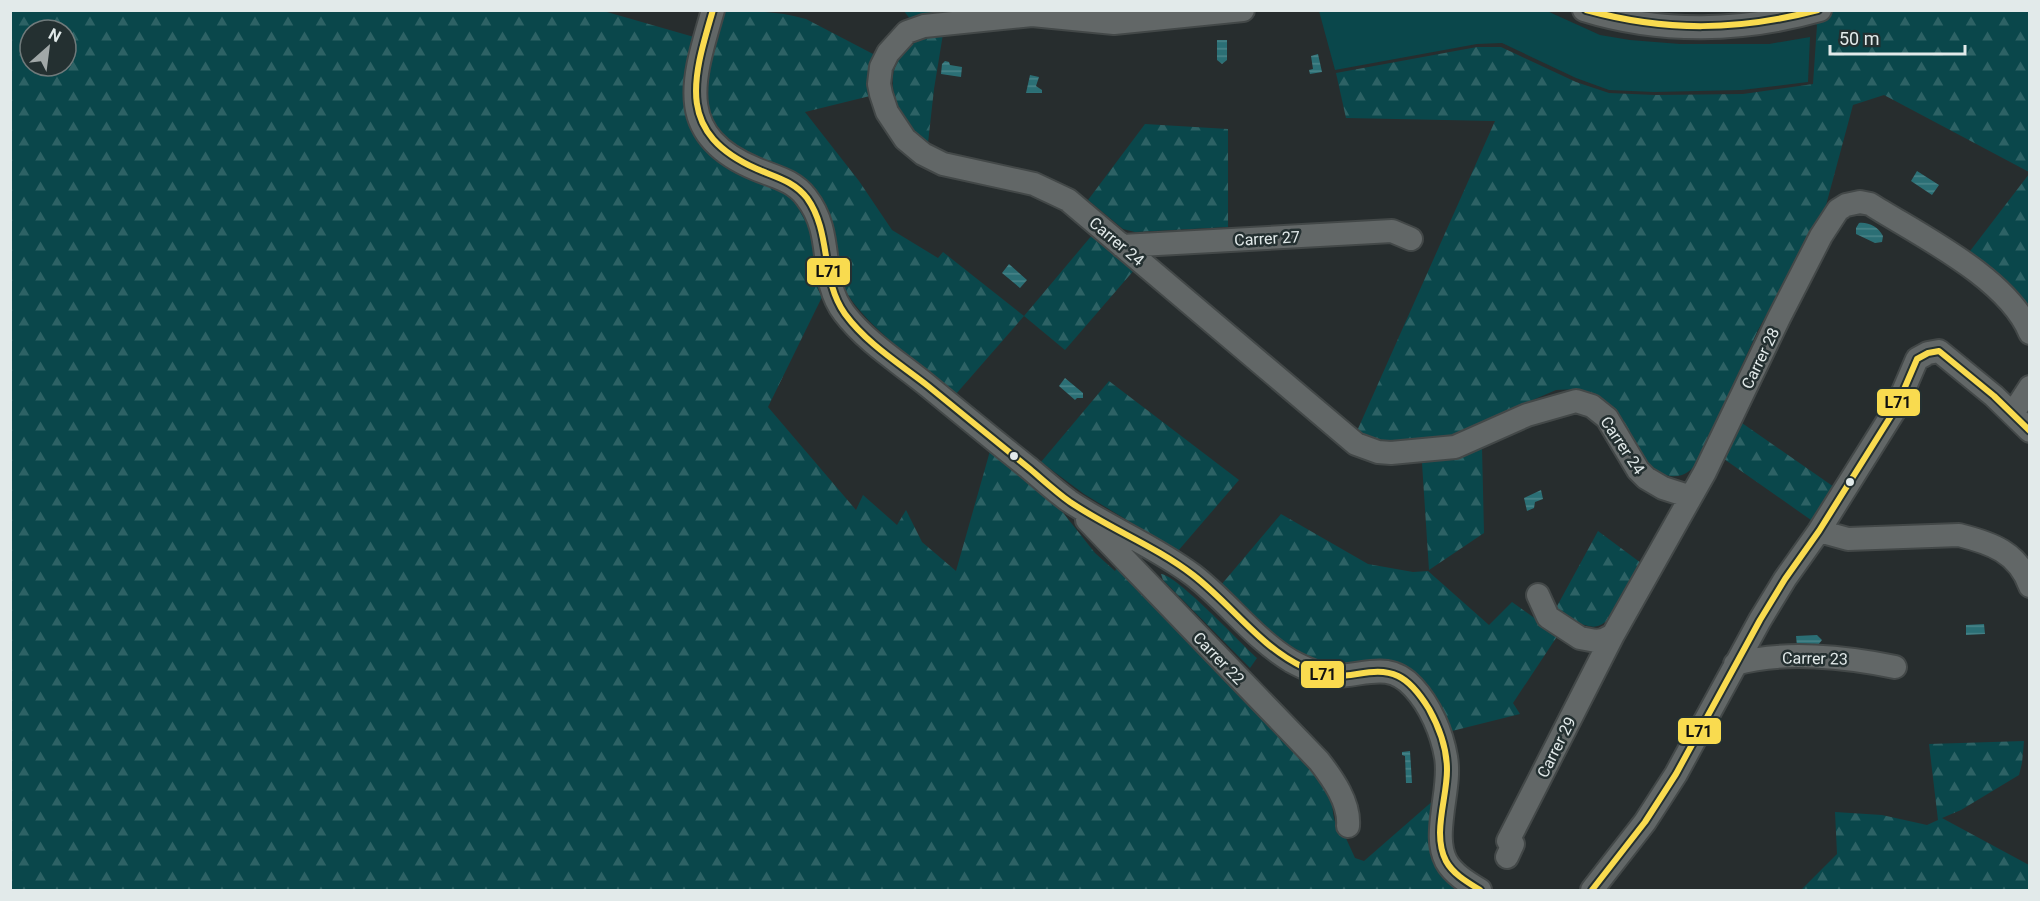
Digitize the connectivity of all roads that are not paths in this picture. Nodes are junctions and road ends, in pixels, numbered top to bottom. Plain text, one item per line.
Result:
1 (713, 10) edge
2 (1243, 10) edge
3 (1584, 10) edge
4 (1820, 10) edge
5 (1411, 239) dead end
6 (1122, 246) junction
7 (2030, 333) edge
8 (2030, 387) edge
9 (2013, 413) junction
10 (2030, 431) edge
11 (1691, 497) junction
12 (1070, 501) junction
13 (1820, 531) junction
14 (2030, 586) edge
15 (1538, 595) dead end
16 (1613, 634) junction
17 (1735, 664) junction
18 (1895, 667) dead end
19 (1348, 826) dead end
20 (1507, 856) dead end
21 (1480, 891) edge
22 (1592, 891) edge

1 - 12 street
2 - 6 street, Carrer 24
3 - 4 street
5 - 6 street, Carrer 27
6 - 11 street, Carrer 24
7 - 11 street, Carrer 28
8 - 9 street
9 - 10 street
9 - 13 street
11 - 16 street, Carrer 28
12 - 19 street, Carrer 22
12 - 21 street
13 - 14 street
13 - 17 street
15 - 16 street
16 - 20 street, Carrer 29
17 - 18 street, Carrer 23
17 - 22 street

